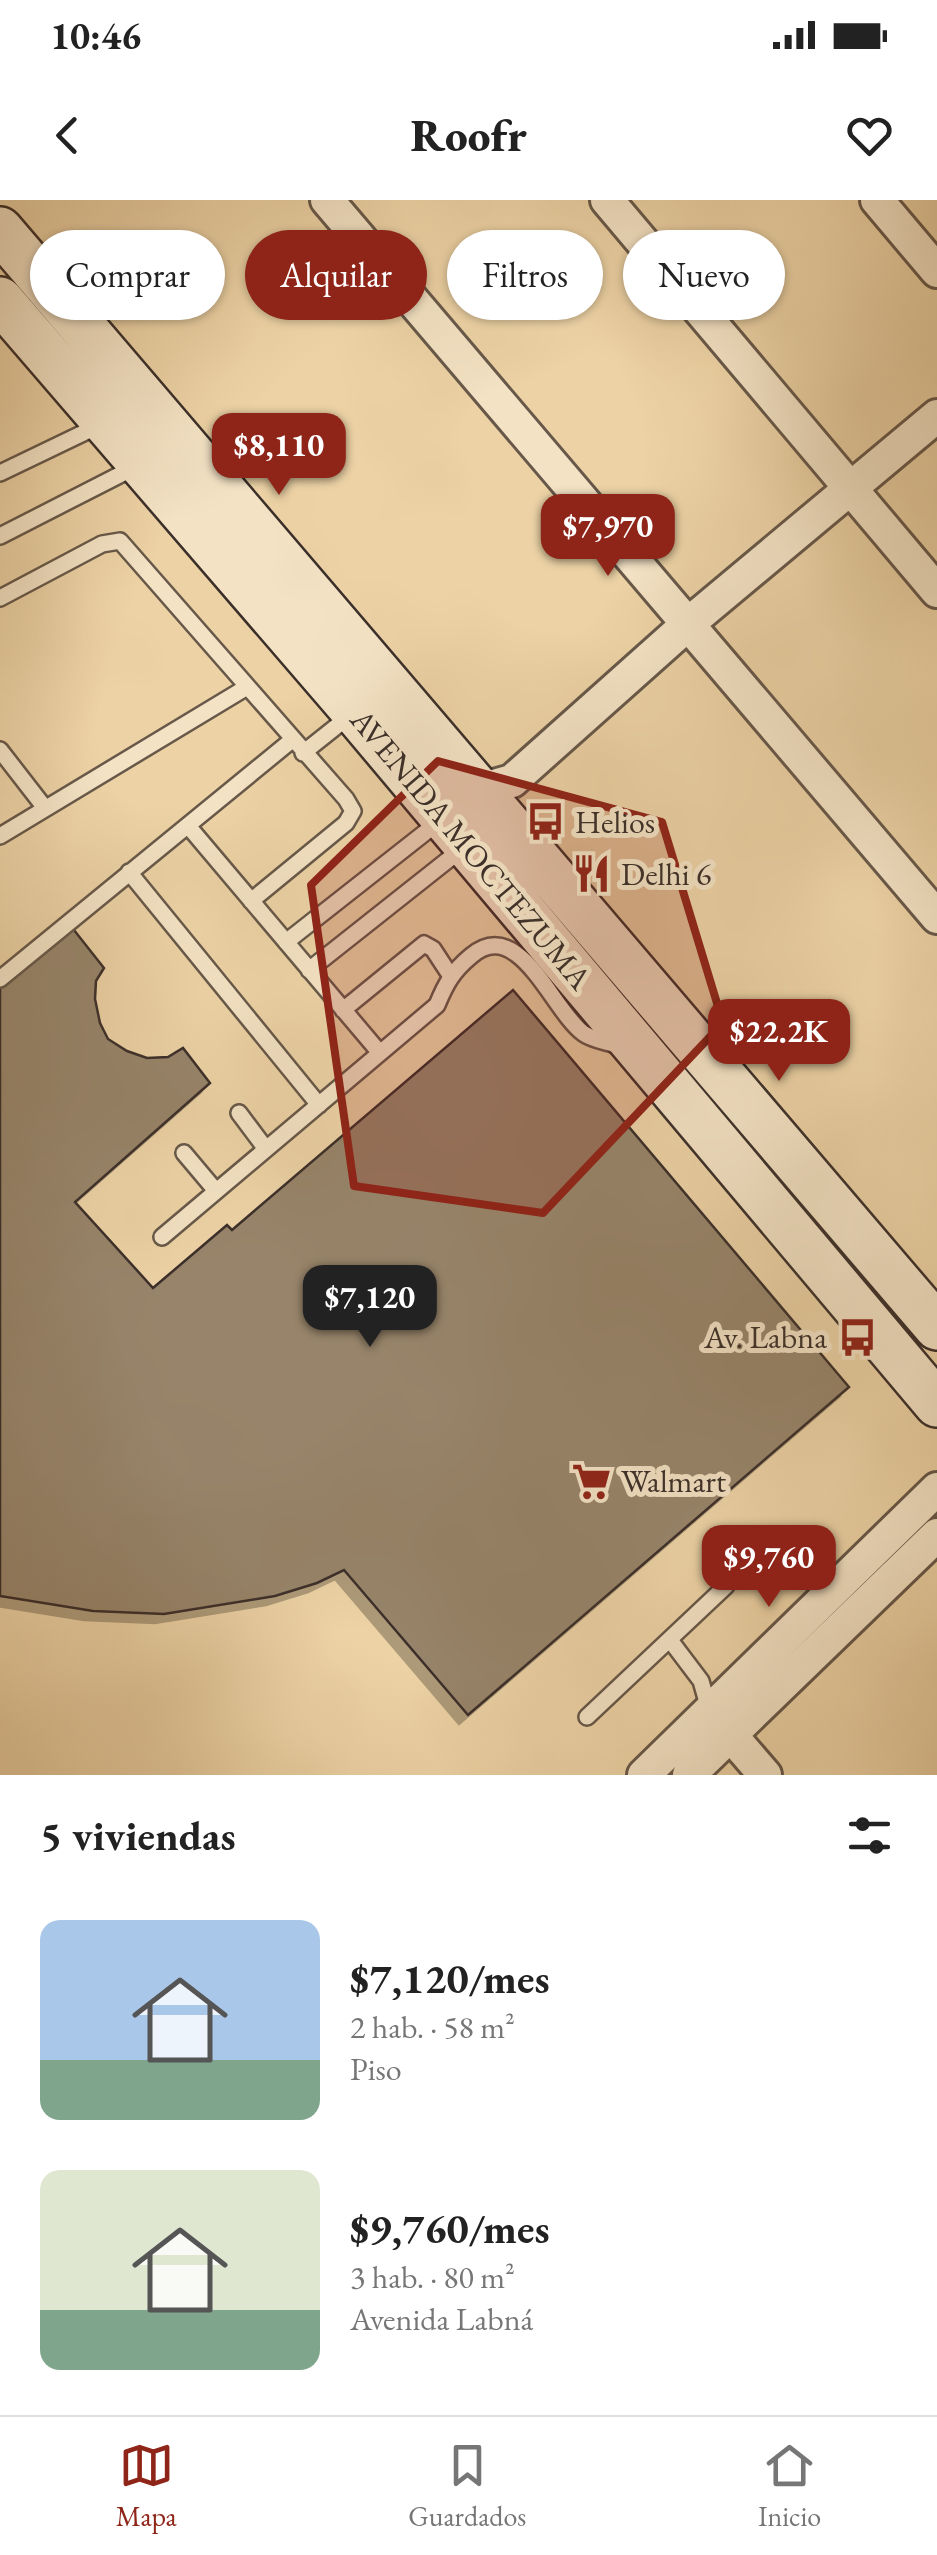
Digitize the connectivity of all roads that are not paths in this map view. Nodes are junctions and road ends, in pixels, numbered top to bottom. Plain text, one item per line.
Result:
1 (327, 200) edge
2 (607, 200) edge
3 (876, 200) edge
4 (0, 230) edge
5 (937, 271) edge
6 (0, 300) edge
7 (937, 416) edge
8 (106, 422) junction
9 (141, 464) junction
10 (0, 473) edge
11 (851, 490) junction
12 (0, 536) edge
13 (937, 591) edge
14 (0, 598) edge
15 (688, 624) junction
16 (248, 687) junction
17 (355, 712) junction
18 (298, 747) junction
19 (0, 750) edge
20 (45, 808) junction
21 (477, 813) junction
22 (189, 827) junction
23 (0, 836) edge
24 (130, 872) junction
25 (251, 900) junction
26 (937, 917) edge
27 (286, 942) junction
28 (310, 970) junction
29 (450, 974) junction
30 (0, 979) edge
31 (344, 1010) junction
32 (380, 1053) junction
33 (647, 1056) junction
34 (319, 1105) junction
35 (240, 1113) dead end
36 (266, 1149) junction
37 (184, 1154) dead end
38 (216, 1192) junction
39 (162, 1238) dead end
40 (937, 1328) edge
41 (937, 1404) edge
42 (937, 1489) edge
43 (937, 1536) edge
44 (726, 1586) dead end
45 (670, 1640) junction
46 (587, 1717) dead end
47 (720, 1723) junction
48 (644, 1775) edge
49 (690, 1775) edge
50 (765, 1775) edge

1 - 15 street
2 - 11 street
3 - 5 street
4 - 21 street, AVENIDA MOCTEZUMA
6 - 8 street, AVENIDA MOCTEZUMA
7 - 11 street
8 - 9 street, AVENIDA MOCTEZUMA
8 - 10 lane
9 - 12 lane
9 - 17 street, AVENIDA MOCTEZUMA
11 - 13 street
11 - 15 street
14 - 16 lane
15 - 21 street
15 - 26 street
16 - 18 lane
16 - 20 lane
17 - 18 lane
17 - 21 street, AVENIDA MOCTEZUMA
18 - 22 lane
18 - 25 lane
19 - 20 lane
20 - 23 lane
21 - 27 lane
21 - 28 lane
21 - 33 street, AVENIDA MOCTEZUMA
21 - 40 street, AVENIDA MOCTEZUMA
22 - 24 lane
22 - 25 lane
24 - 30 lane
24 - 34 lane
25 - 27 lane
27 - 28 lane
28 - 31 lane
29 - 31 lane
29 - 32 lane
29 - 33 lane
31 - 32 lane
32 - 34 lane
33 - 41 street, AVENIDA MOCTEZUMA
34 - 36 lane
35 - 36 lane
36 - 38 lane
37 - 38 lane
38 - 39 lane
42 - 47 street
43 - 47 street
44 - 45 lane
45 - 46 lane
45 - 47 lane
47 - 48 street
47 - 49 street
47 - 50 street

